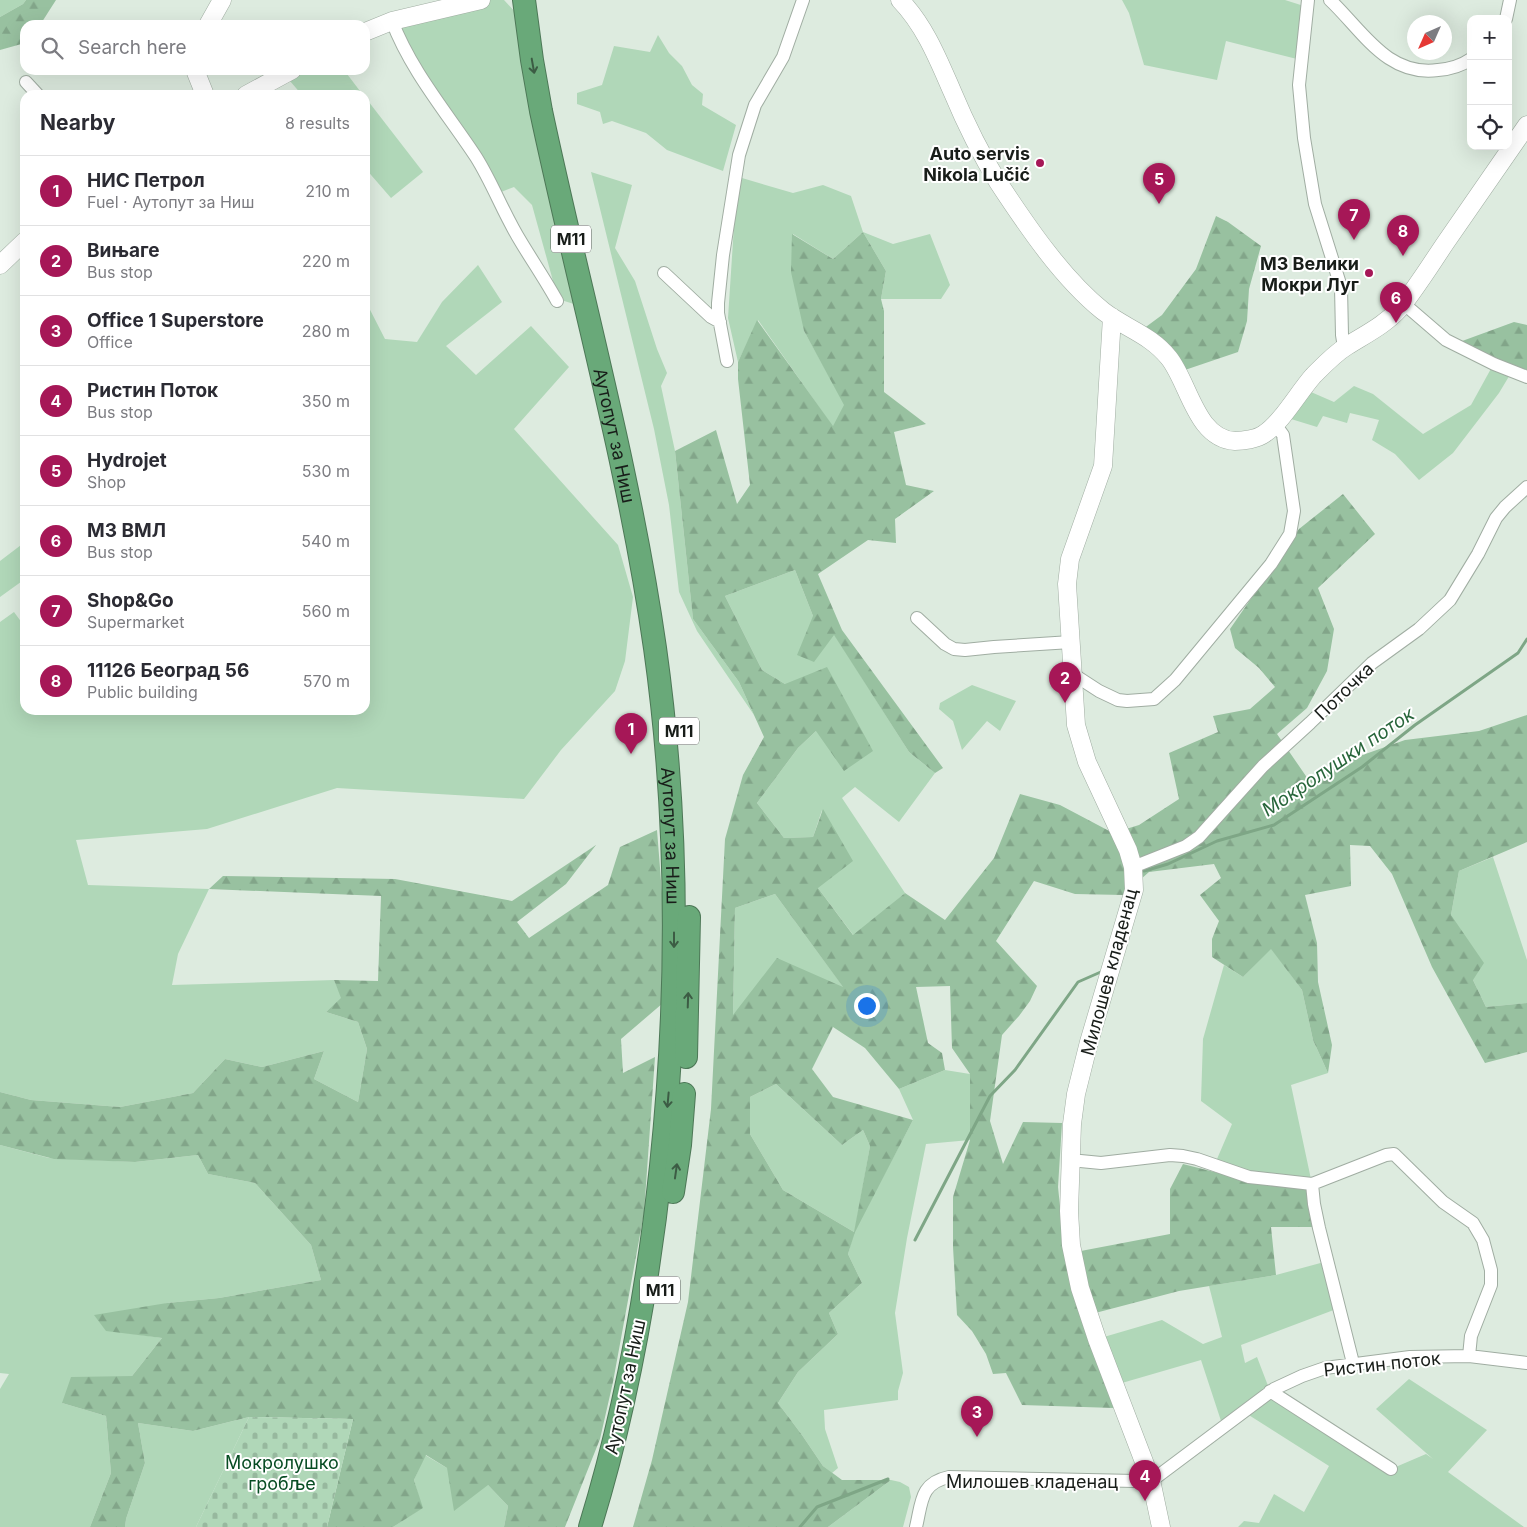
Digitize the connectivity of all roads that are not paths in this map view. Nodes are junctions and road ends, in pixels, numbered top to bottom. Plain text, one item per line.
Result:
1 (222, 0) edge
2 (478, 0) edge
3 (524, 0) edge
4 (538, 0) edge
5 (803, 0) edge
6 (900, 0) edge
7 (1308, 0) edge
8 (1330, 0) edge
9 (1510, 0) edge
10 (1507, 15) edge
11 (211, 20) edge
12 (392, 20) junction
13 (370, 30) edge
14 (1469, 60) edge
15 (197, 75) edge
16 (283, 75) edge
17 (26, 82) dead end
18 (33, 90) edge
19 (204, 90) edge
20 (255, 90) edge
21 (1527, 125) edge
22 (20, 246) edge
23 (0, 265) edge
24 (664, 273) dead end
25 (558, 301) dead end
26 (1403, 303) junction
27 (1112, 317) junction
28 (720, 322) junction
29 (1344, 347) junction
30 (728, 361) dead end
31 (1527, 377) edge
32 (1275, 424) junction
33 (1527, 487) edge
34 (917, 618) dead end
35 (1071, 642) junction
36 (1073, 676) junction
37 (1133, 867) junction
38 (1070, 1160) junction
39 (1312, 1184) junction
40 (1469, 1356) junction
41 (1353, 1363) junction
42 (1527, 1364) edge
43 (1270, 1391) junction
44 (1391, 1469) dead end
45 (1151, 1480) junction
46 (590, 1527) edge
47 (606, 1527) edge
48 (916, 1527) edge
49 (1161, 1527) edge

1 - 11 street
2 - 12 street
3 -> 46 highway, Аутопут за Ниш / M11
47 -> 4 highway, Аутопут за Ниш / M11
5 - 28 street
6 - 27 street
7 - 29 street
8 - 14 street
9 - 10 street
12 - 13 street
12 - 25 street
15 - 19 street
16 - 20 street
17 - 18 street
21 - 26 street
22 - 23 street
24 - 28 street
26 - 29 street
26 - 31 street
27 - 32 street
27 - 35 street, Милошев кладенац
28 - 30 street
29 - 32 street
32 - 36 street
33 - 37 street, Поточка
34 - 35 street
35 - 36 street, Милошев кладенац
36 - 37 street, Милошев кладенац
37 - 38 street, Милошев кладенац
38 - 39 street
38 - 45 street, Милошев кладенац
39 - 40 street
39 - 41 street
40 - 41 street, Ристин поток
40 - 42 street, Ристин поток
41 - 43 street, Ристин поток
43 - 44 street
43 - 45 street, Ристин поток
45 - 48 street, Милошев кладенац
45 - 49 street, Милошев кладенац

